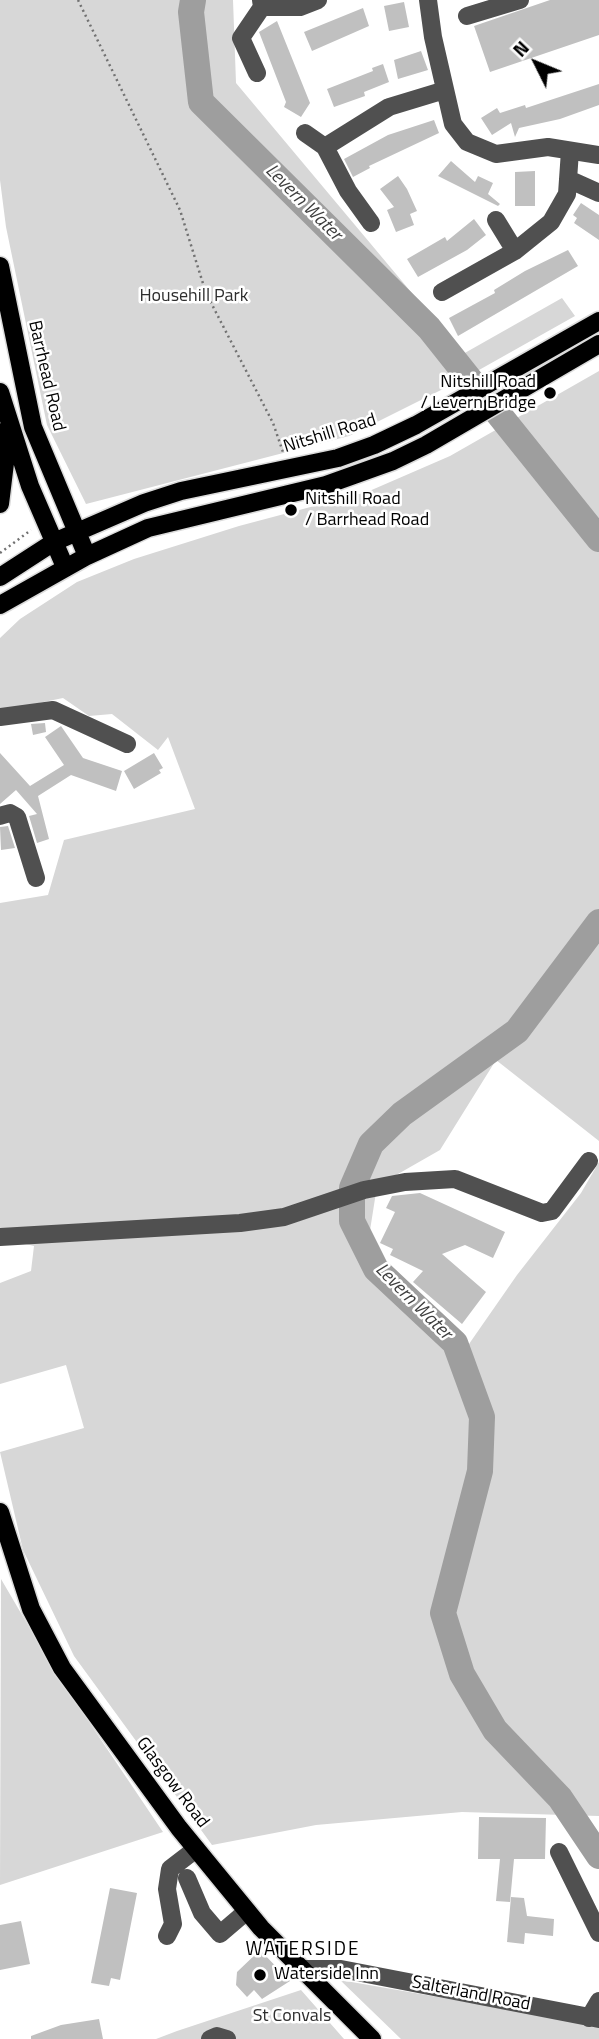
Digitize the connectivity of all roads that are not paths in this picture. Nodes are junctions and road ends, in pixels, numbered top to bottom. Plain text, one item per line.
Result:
1 (318, 0) edge
2 (428, 0) edge
3 (520, 0) edge
4 (262, 4) edge
5 (467, 16) dead end
6 (257, 74) dead end
7 (444, 90) junction
8 (305, 133) dead end
9 (325, 147) junction
10 (570, 151) junction
11 (599, 155) edge
12 (568, 179) junction
13 (599, 193) edge
14 (496, 219) dead end
15 (371, 223) dead end
16 (515, 251) junction
17 (1, 276) edge
18 (442, 292) dead end
19 (599, 321) edge
20 (599, 344) edge
21 (2, 401) edge
22 (416, 425) junction
23 (34, 429) junction
24 (13, 439) junction
25 (426, 445) junction
26 (0, 504) edge
27 (76, 531) junction
28 (54, 542) junction
29 (87, 556) junction
30 (65, 567) junction
31 (0, 577) edge
32 (0, 605) edge
33 (0, 717) edge
34 (127, 744) dead end
35 (0, 816) edge
36 (36, 878) dead end
37 (589, 1161) dead end
38 (0, 1237) edge
39 (0, 1512) edge
40 (196, 1849) junction
41 (559, 1852) dead end
42 (187, 1878) dead end
43 (247, 1911) junction
44 (599, 1933) edge
45 (167, 1936) dead end
46 (301, 1969) junction
47 (599, 2001) edge
48 (594, 2018) edge
49 (210, 2039) edge
50 (228, 2039) edge
51 (372, 2039) edge

1 - 4 street
2 - 7 street
3 - 5 street
4 - 6 street
7 - 9 street
7 - 10 street
8 - 9 street
9 - 15 street
10 - 11 street
10 - 12 street
12 - 13 street
12 - 16 street
14 - 16 street
16 - 18 street
17 - 23 main road, Barrhead Road
19 - 22 main road, Nitshill Road
20 - 25 main road
21 - 24 main road
21 - 26 main road
22 - 25 main road
22 - 27 main road, Nitshill Road
23 - 24 main road
23 - 27 main road, Barrhead Road
24 - 28 main road
25 - 29 main road
27 - 28 main road, Nitshill Road
27 - 29 main road, Barrhead Road
28 - 30 main road
28 - 31 main road, Nitshill Road
29 - 30 main road
30 - 32 main road
33 - 34 street
35 - 36 street
37 - 38 street
39 - 40 main road, Glasgow Road
40 - 43 main road, Glasgow Road
40 - 45 street
41 - 44 street
42 - 43 street
43 - 46 main road, Glasgow Road
46 - 48 street, Salterland Road
46 - 51 main road, Glasgow Road
47 - 48 street
49 - 50 street

